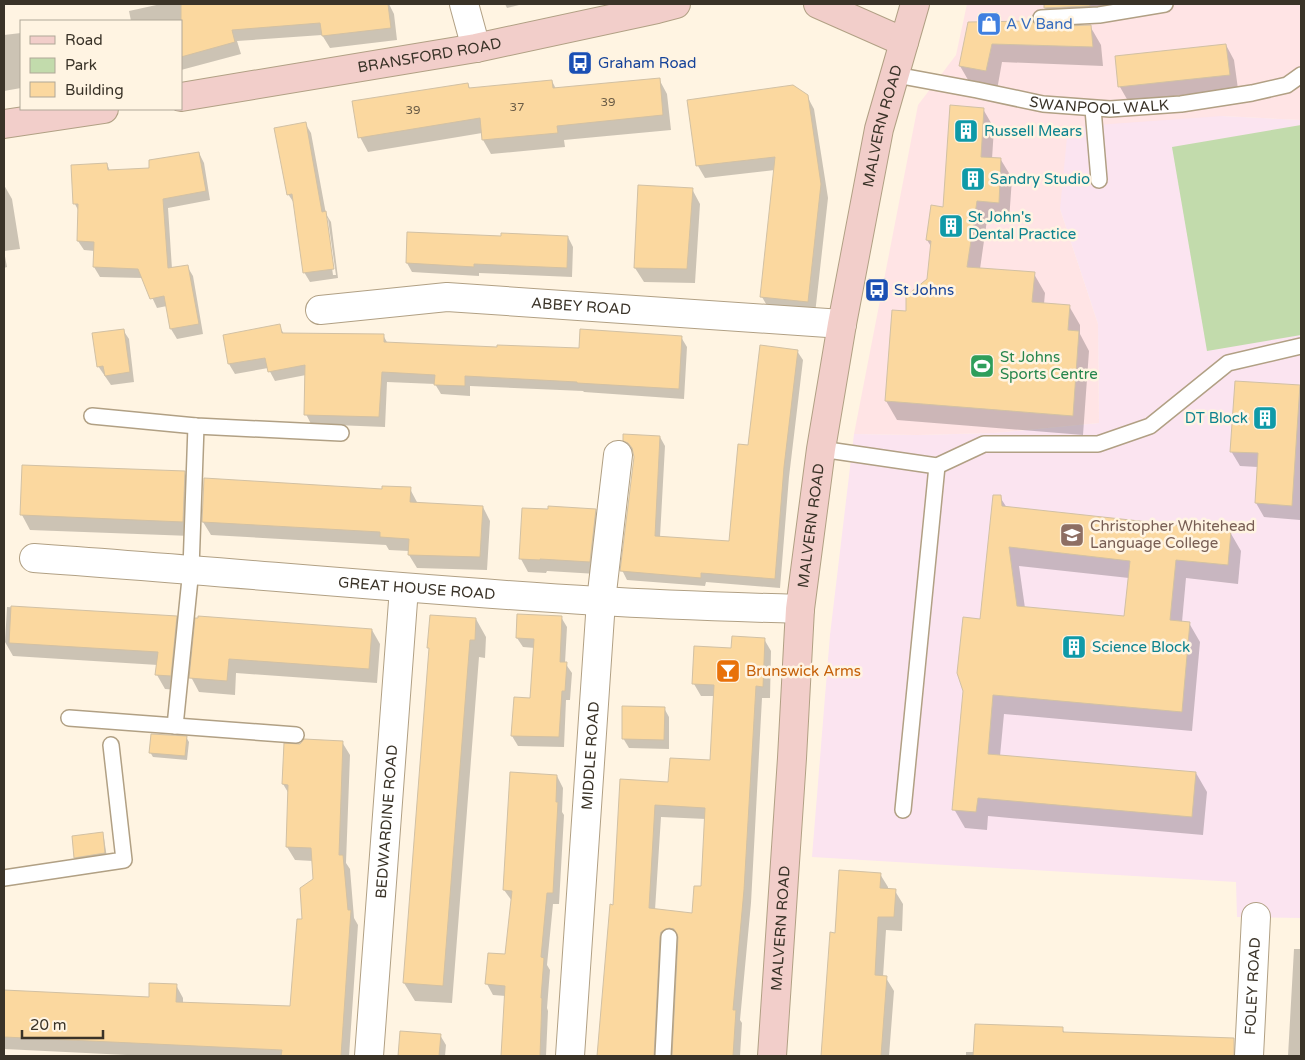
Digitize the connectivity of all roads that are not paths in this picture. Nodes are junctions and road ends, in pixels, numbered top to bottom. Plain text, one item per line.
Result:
1 (464, 4) edge
2 (676, 4) edge
3 (818, 4) edge
4 (915, 4) edge
5 (1165, 4) edge
6 (1041, 18) dead end
7 (904, 42) junction
8 (476, 48) junction
9 (896, 75) junction
10 (1301, 75) edge
11 (182, 97) edge
12 (1093, 108) junction
13 (97, 110) edge
14 (4, 124) edge
15 (1099, 180) dead end
16 (320, 310) dead end
17 (842, 324) junction
18 (1301, 346) edge
19 (92, 416) dead end
20 (196, 426) junction
21 (341, 433) dead end
22 (821, 449) junction
23 (618, 455) dead end
24 (937, 466) junction
25 (34, 558) dead end
26 (191, 569) junction
27 (404, 588) junction
28 (601, 602) junction
29 (800, 609) junction
30 (70, 718) dead end
31 (176, 726) junction
32 (296, 735) dead end
33 (112, 746) dead end
34 (903, 810) dead end
35 (4, 878) edge
36 (1256, 917) dead end
37 (668, 937) dead end
38 (369, 1056) edge
39 (570, 1056) edge
40 (663, 1056) edge
41 (772, 1056) edge
42 (1249, 1056) edge

1 - 8 street
2 - 8 main road, BRANSFORD ROAD
3 - 7 main road
4 - 7 main road, MALVERN ROAD
5 - 6 lane
7 - 9 main road, MALVERN ROAD
8 - 11 main road, BRANSFORD ROAD
9 - 12 lane, SWANPOOL WALK
9 - 17 main road, MALVERN ROAD
10 - 12 lane, SWANPOOL WALK
12 - 15 lane
13 - 14 main road
16 - 17 street, ABBEY ROAD
17 - 22 main road, MALVERN ROAD
18 - 24 lane
19 - 20 lane
20 - 21 lane
20 - 26 lane
22 - 24 lane
22 - 29 main road, MALVERN ROAD
23 - 28 street, MIDDLE ROAD
24 - 34 lane
25 - 26 street, GREAT HOUSE ROAD
26 - 27 street, GREAT HOUSE ROAD
26 - 31 lane
27 - 28 street, GREAT HOUSE ROAD
27 - 38 street, BEDWARDINE ROAD
28 - 29 street, GREAT HOUSE ROAD
28 - 39 street, MIDDLE ROAD
29 - 41 main road, MALVERN ROAD
30 - 31 lane
31 - 32 lane
33 - 35 lane
36 - 42 street, FOLEY ROAD
37 - 40 lane

